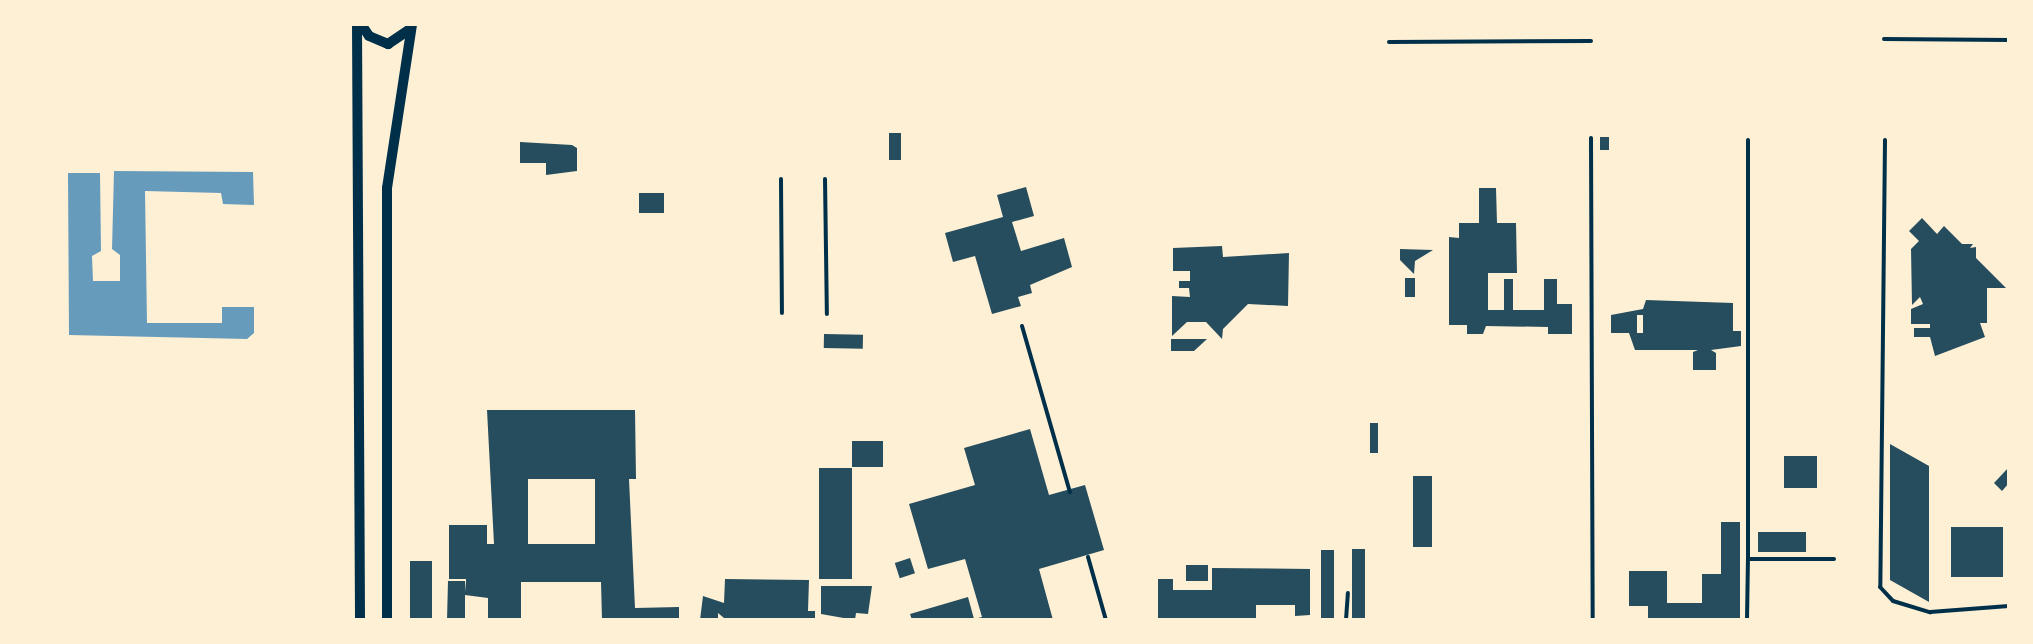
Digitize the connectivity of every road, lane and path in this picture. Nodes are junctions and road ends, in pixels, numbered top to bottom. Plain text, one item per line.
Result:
1 (359, 24) edge
2 (412, 24) edge
3 (1884, 39) dead end
4 (2009, 40) edge
5 (1591, 41) dead end
6 (1389, 42) dead end
7 (1591, 138) dead end
8 (1748, 140) dead end
9 (1885, 140) dead end
10 (781, 179) dead end
11 (825, 179) dead end
12 (782, 313) dead end
13 (827, 314) dead end
14 (1022, 326) dead end
15 (1070, 492) dead end
16 (1088, 557) dead end
17 (1748, 559) junction
18 (1834, 559) dead end
19 (1348, 593) dead end
20 (2009, 606) edge
21 (360, 620) edge
22 (387, 620) edge
23 (1106, 620) edge
24 (1346, 620) edge
25 (1593, 620) edge
26 (1747, 620) edge

1 - 2 main road
1 - 21 main road
2 - 22 main road
3 - 4 lane
5 - 6 lane
7 - 25 lane
8 - 17 lane
9 - 20 lane
10 - 12 lane
11 - 13 lane
14 - 15 lane
16 - 23 lane
17 - 18 lane
17 - 26 lane
19 - 24 lane

